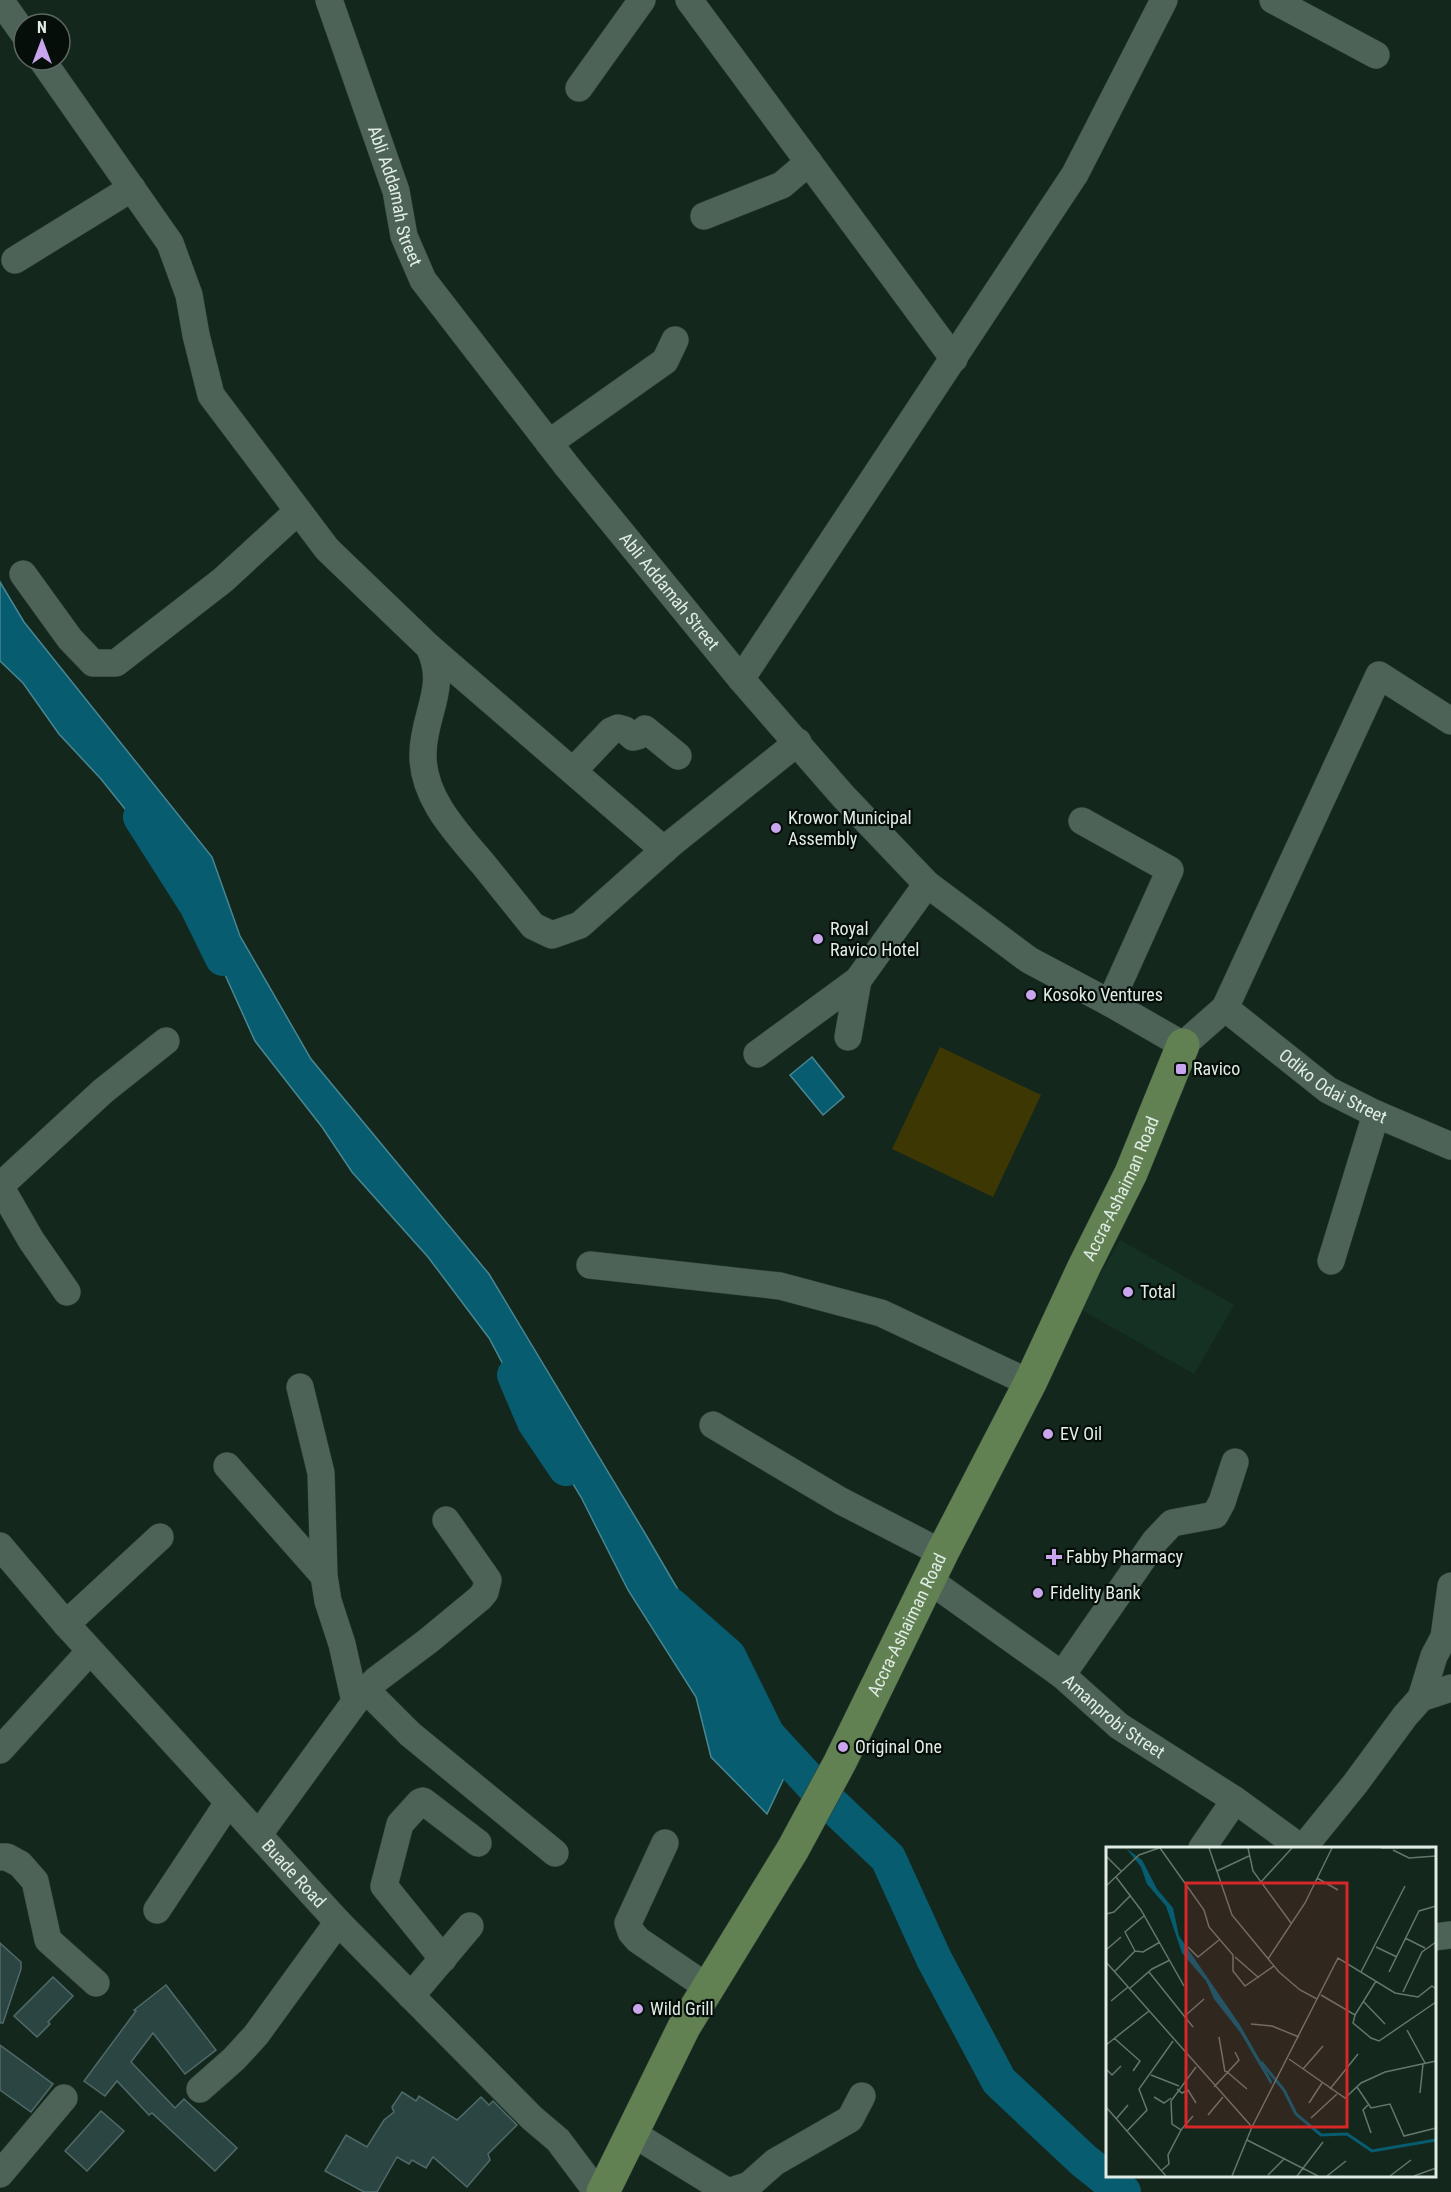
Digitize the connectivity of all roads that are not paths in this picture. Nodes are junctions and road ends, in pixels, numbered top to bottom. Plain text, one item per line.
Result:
1 (0, 0) edge
2 (329, 0) edge
3 (642, 0) edge
4 (689, 0) edge
5 (1164, 0) edge
6 (1274, 0) edge
7 (12, 17) edge
8 (1376, 54) dead end
9 (50, 72) edge
10 (579, 88) dead end
11 (809, 162) junction
12 (132, 188) junction
13 (704, 216) dead end
14 (15, 260) dead end
15 (675, 340) dead end
16 (954, 358) junction
17 (549, 443) junction
18 (298, 511) junction
19 (23, 574) dead end
20 (429, 647) junction
21 (741, 679) junction
22 (1451, 721) edge
23 (798, 742) junction
24 (678, 756) dead end
25 (573, 771) junction
26 (1082, 821) dead end
27 (664, 850) junction
28 (927, 884) junction
29 (858, 980) junction
30 (1110, 1003) junction
31 (1225, 1008) junction
32 (848, 1037) dead end
33 (166, 1041) dead end
34 (1183, 1046) junction
35 (757, 1054) dead end
36 (1376, 1114) junction
37 (1451, 1146) edge
38 (0, 1186) edge
39 (1331, 1261) dead end
40 (590, 1265) dead end
41 (67, 1292) dead end
42 (1030, 1383) junction
43 (300, 1387) dead end
44 (713, 1425) dead end
45 (1235, 1462) dead end
46 (227, 1466) dead end
47 (446, 1520) dead end
48 (160, 1537) dead end
49 (0, 1546) edge
50 (935, 1566) junction
51 (324, 1576) junction
52 (1451, 1586) edge
53 (66, 1624) junction
54 (90, 1651) junction
55 (1062, 1675) junction
56 (1451, 1688) edge
57 (360, 1696) junction
58 (1421, 1698) junction
59 (0, 1750) edge
60 (1235, 1800) junction
61 (228, 1803) junction
62 (259, 1834) junction
63 (478, 1843) dead end
64 (665, 1843) dead end
65 (1203, 1847) edge
66 (1301, 1847) edge
67 (1303, 1847) edge
68 (555, 1852) dead end
69 (0, 1857) edge
70 (157, 1910) dead end
71 (339, 1922) junction
72 (470, 1926) dead end
73 (1451, 1935) edge
74 (1436, 1937) edge
75 (443, 1959) junction
76 (96, 1983) dead end
77 (707, 1988) junction
78 (411, 1996) junction
79 (200, 2089) dead end
80 (862, 2096) dead end
81 (64, 2098) dead end
82 (632, 2133) junction
83 (0, 2174) edge
84 (597, 2192) edge
85 (603, 2192) edge

1 - 7 street
2 - 17 street, Abli Addamah Street
3 - 10 street
4 - 11 street
5 - 16 street
6 - 8 street
9 - 12 street
11 - 13 street
11 - 16 street
12 - 14 street
12 - 18 street
15 - 17 street
16 - 21 street
17 - 21 street, Abli Addamah Street
18 - 19 street
18 - 20 street
20 - 25 street
20 - 27 street
21 - 23 street, Abli Addamah Street
22 - 31 street
23 - 27 street
23 - 28 street, Abli Addamah Street
24 - 25 street
25 - 27 street
26 - 30 street
28 - 29 street
28 - 30 street, Abli Addamah Street
29 - 32 street
29 - 35 street
30 - 34 street, Abli Addamah Street
31 - 34 street
31 - 36 street, Odiko Odai Street
33 - 38 street
34 - 42 main road, Accra-Ashaiman Road
36 - 37 street, Odiko Odai Street
36 - 39 street
38 - 41 street
40 - 42 street
42 - 50 main road, Accra-Ashaiman Road
43 - 51 street
44 - 50 street, Amanprobi Street
45 - 55 street
46 - 51 street
47 - 57 street
48 - 53 street
49 - 53 street, Buade Road
50 - 55 street, Amanprobi Street
50 - 77 main road, Accra-Ashaiman Road
51 - 57 street
52 - 58 street
53 - 54 street, Buade Road
54 - 59 street
54 - 61 street, Buade Road
55 - 60 street, Amanprobi Street
56 - 58 street
57 - 62 street
57 - 68 street
58 - 67 street
60 - 65 street
60 - 66 street, Amanprobi Street
61 - 62 street, Buade Road
61 - 70 street
62 - 71 street, Buade Road
63 - 75 street
64 - 77 street
69 - 76 street
71 - 78 street, Buade Road
71 - 79 street
72 - 75 street
73 - 74 street
75 - 78 street
77 - 82 main road, Accra-Ashaiman Road
78 - 84 street, Buade Road
80 - 82 street
81 - 83 street
82 - 85 main road, Accra-Ashaiman Road

